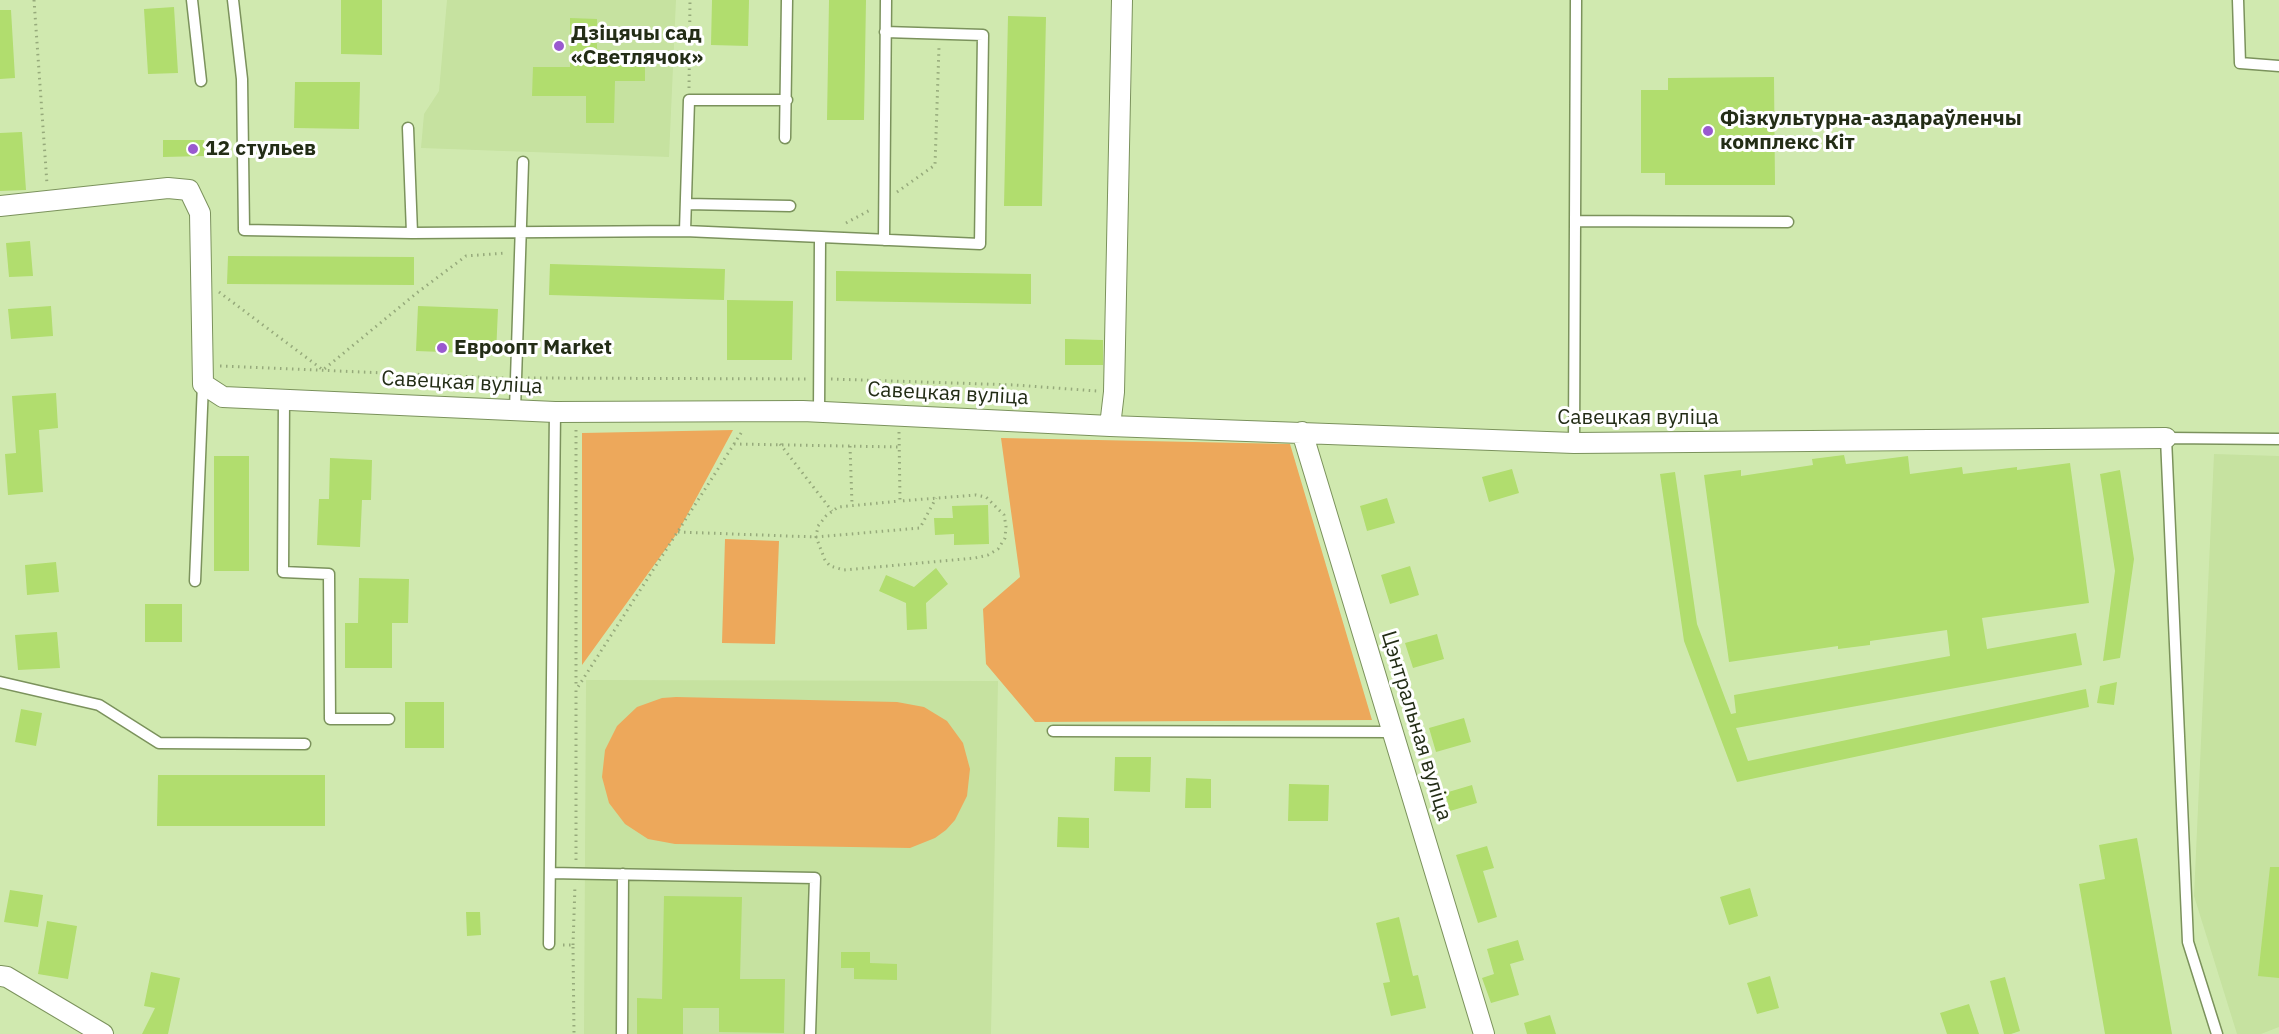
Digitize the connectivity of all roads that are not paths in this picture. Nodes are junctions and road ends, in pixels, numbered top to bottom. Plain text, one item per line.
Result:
1 (192, 0) edge
2 (233, 0) edge
3 (787, 0) edge
4 (886, 0) edge
5 (1122, 0) edge
6 (1576, 0) edge
7 (2238, 0) edge
8 (885, 32) junction
9 (2279, 66) edge
10 (201, 81) dead end
11 (787, 100) junction
12 (408, 128) dead end
13 (785, 138) dead end
14 (523, 162) dead end
15 (686, 204) junction
16 (0, 206) edge
17 (790, 206) dead end
18 (1576, 221) junction
19 (1788, 222) dead end
20 (521, 231) junction
21 (685, 231) junction
22 (412, 233) junction
23 (820, 238) junction
24 (884, 240) junction
25 (203, 375) junction
26 (284, 399) junction
27 (515, 410) junction
28 (555, 412) junction
29 (819, 412) junction
30 (1110, 426) junction
31 (1302, 432) junction
32 (2166, 438) junction
33 (2279, 439) edge
34 (1574, 443) junction
35 (195, 581) dead end
36 (0, 682) edge
37 (388, 719) dead end
38 (1053, 731) dead end
39 (1393, 732) junction
40 (305, 744) dead end
41 (550, 873) junction
42 (623, 874) junction
43 (549, 945) road end
44 (0, 976) edge
45 (103, 1034) edge
46 (622, 1034) edge
47 (810, 1034) edge
48 (1484, 1034) edge
49 (2217, 1034) edge

1 - 10 lane
2 - 22 lane
3 - 11 lane
4 - 8 lane
5 - 30 street
6 - 18 lane
7 - 9 lane
8 - 24 lane
8 - 24 lane
11 - 13 lane
11 - 15 lane
12 - 22 lane
14 - 20 lane
15 - 17 lane
15 - 21 lane
16 - 25 street
18 - 19 lane
18 - 34 lane
20 - 21 lane
20 - 22 lane
20 - 27 lane
21 - 23 lane
23 - 24 lane
23 - 29 lane
25 - 26 street, Савецкая вуліца
25 - 35 lane
26 - 27 street, Савецкая вуліца
26 - 37 lane
27 - 28 street, Савецкая вуліца
28 - 29 street, Савецкая вуліца
28 - 41 lane
29 - 30 street, Савецкая вуліца
30 - 31 street, Савецкая вуліца
31 - 34 street, Савецкая вуліца
31 - 39 street, Цэнтральная вуліца
32 - 33 lane
32 - 34 street, Савецкая вуліца
32 - 49 lane
36 - 40 lane
38 - 39 lane
39 - 48 street, Цэнтральная вуліца
41 - 42 lane
41 - 43 lane
42 - 46 lane
42 - 47 lane
44 - 45 street

